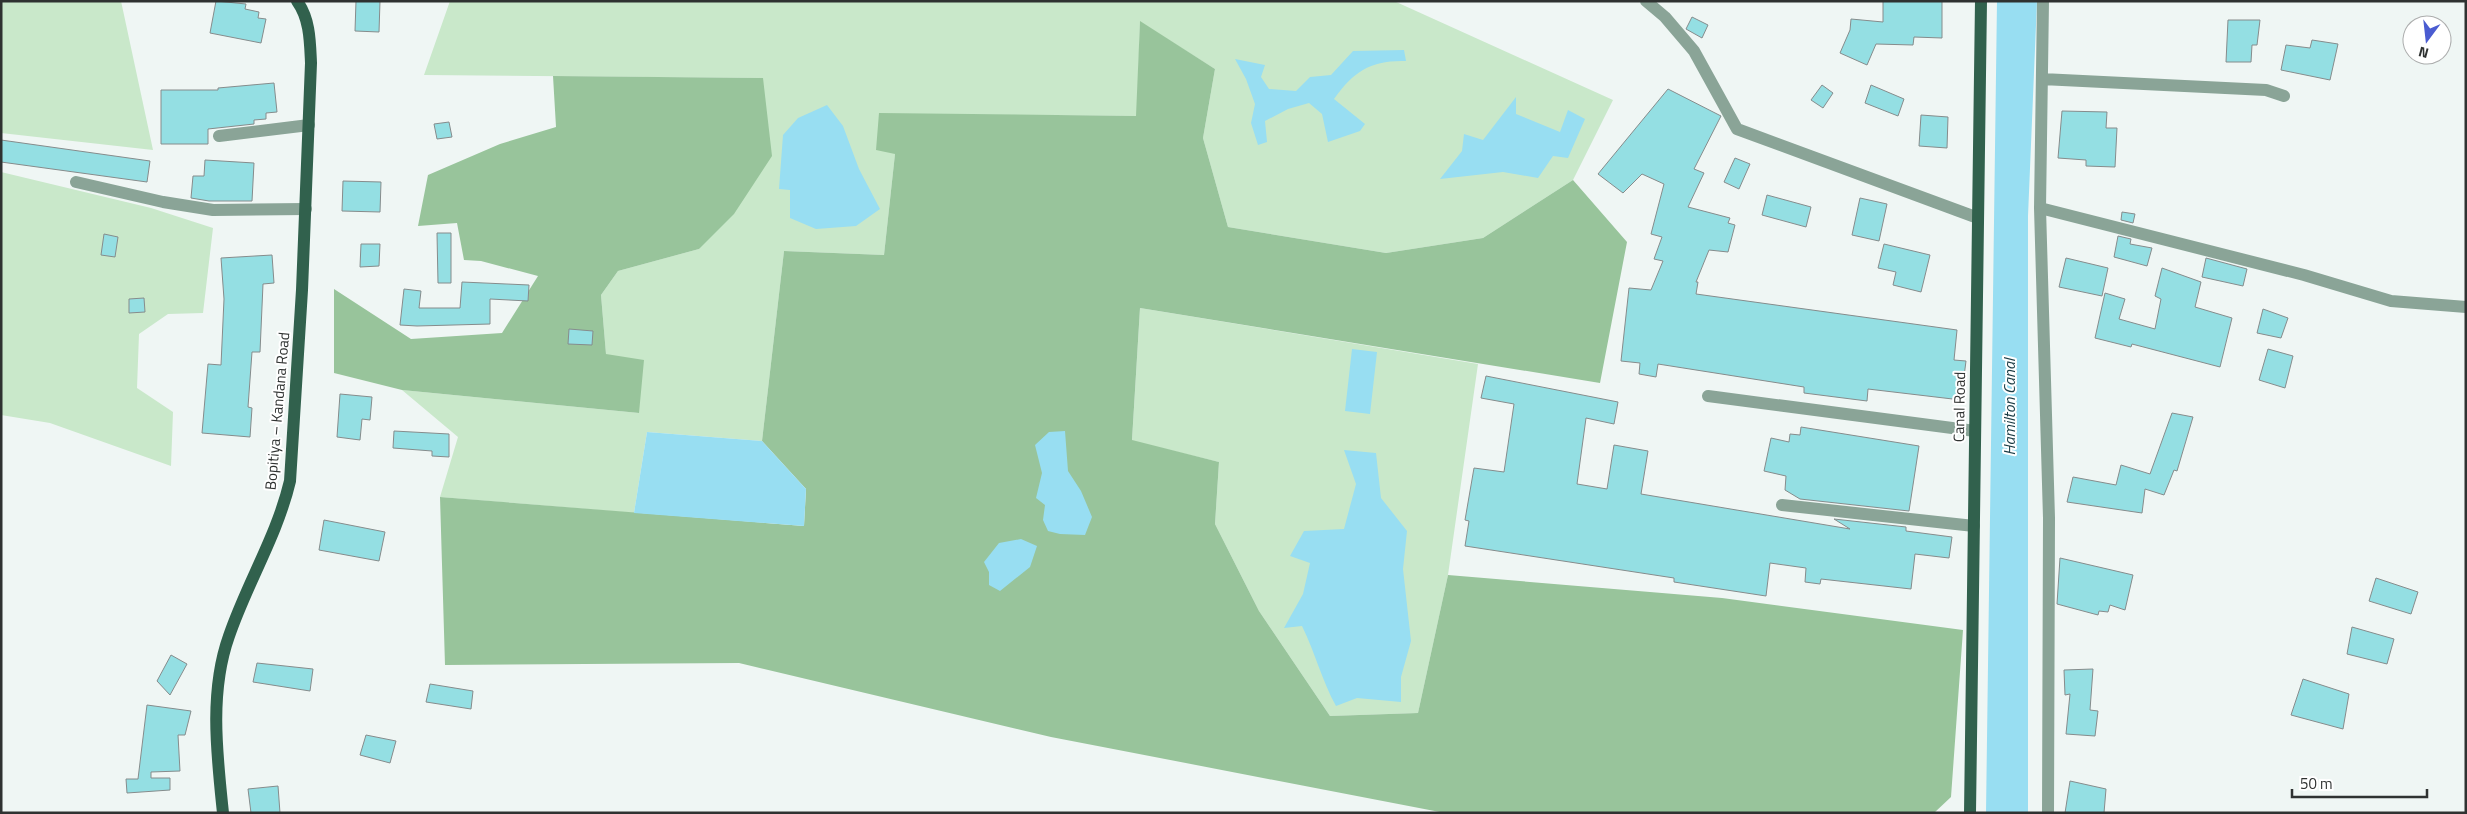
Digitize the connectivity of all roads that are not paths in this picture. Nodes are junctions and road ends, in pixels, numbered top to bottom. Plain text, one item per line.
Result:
1 (297, 1) edge
2 (1646, 1) edge
3 (1981, 1) edge
4 (2043, 1) edge
5 (2042, 79) junction
6 (2284, 96) dead end
7 (309, 125) junction
8 (219, 136) dead end
9 (76, 182) dead end
10 (2040, 208) junction
11 (306, 209) junction
12 (1978, 218) junction
13 (2466, 307) edge
14 (1708, 396) dead end
15 (1975, 431) junction
16 (1782, 505) dead end
17 (1974, 526) junction
18 (223, 813) edge
19 (1970, 813) edge
20 (2048, 813) edge

1 - 7 main road, Bopitiya – Kandana Road
2 - 12 street
3 - 12 main road, Canal Road
4 - 5 street
5 - 6 street
5 - 10 street
7 - 8 street
7 - 11 main road, Bopitiya – Kandana Road
9 - 11 street
10 - 13 street
10 - 20 street
11 - 18 main road, Bopitiya – Kandana Road
12 - 15 main road, Canal Road
14 - 15 street
15 - 17 main road, Canal Road
16 - 17 street
17 - 19 main road, Canal Road

